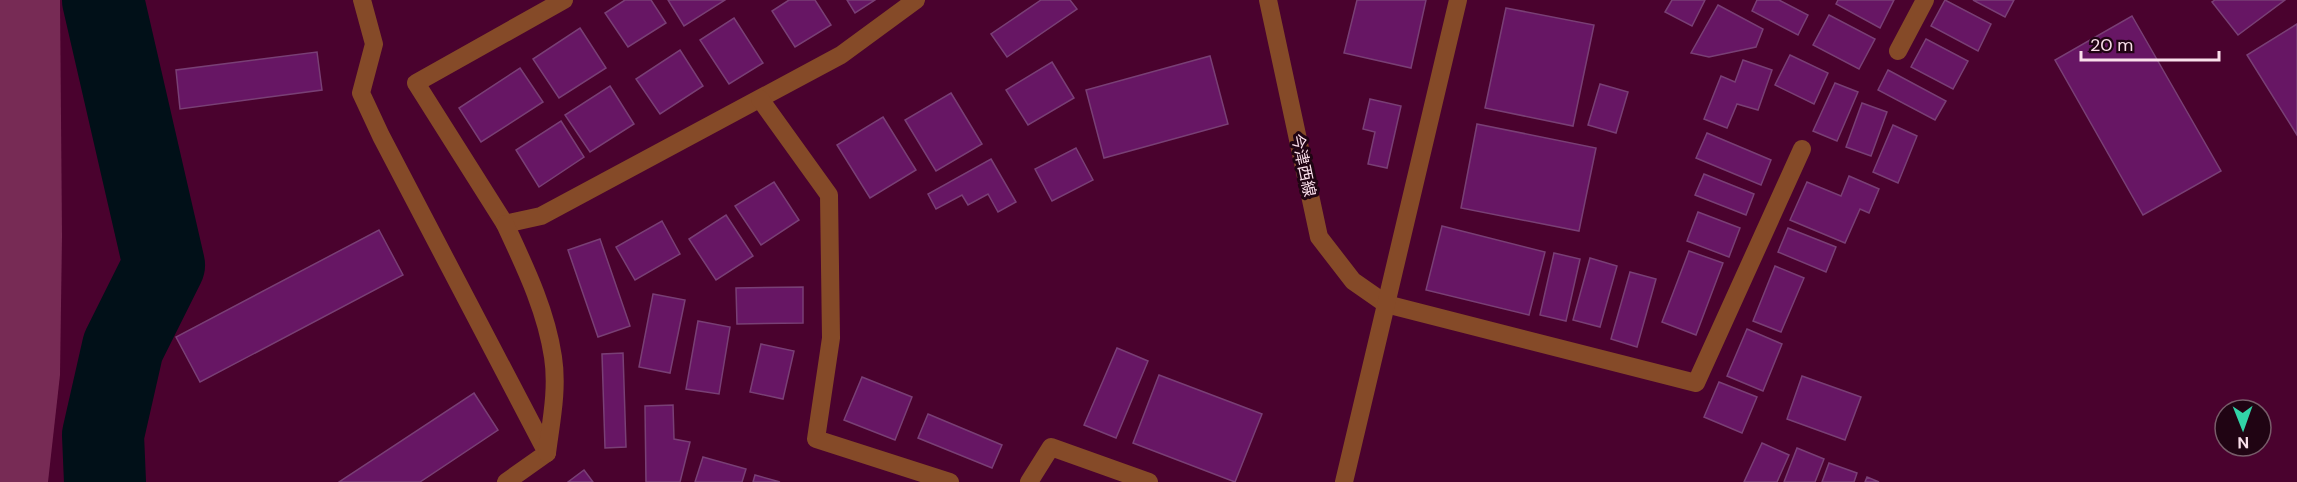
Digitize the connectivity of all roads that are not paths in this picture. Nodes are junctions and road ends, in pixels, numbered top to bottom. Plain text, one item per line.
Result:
1 (362, 0) edge
2 (564, 0) edge
3 (916, 0) edge
4 (1269, 0) edge
5 (1458, 0) edge
6 (1925, 0) edge
7 (535, 8) edge
8 (1898, 51) dead end
9 (760, 99) junction
10 (1802, 149) dead end
11 (506, 224) junction
12 (1386, 304) junction
13 (547, 453) junction
14 (506, 482) edge
15 (950, 482) edge
16 (1029, 482) edge
17 (1149, 482) edge
18 (1344, 482) edge

1 - 13 street
2 - 7 street
3 - 9 street
4 - 12 street, 今津西線
5 - 12 street
6 - 8 street
7 - 11 street
9 - 11 street
9 - 15 street
10 - 12 street
11 - 13 street
12 - 18 street
13 - 14 street
16 - 17 street

